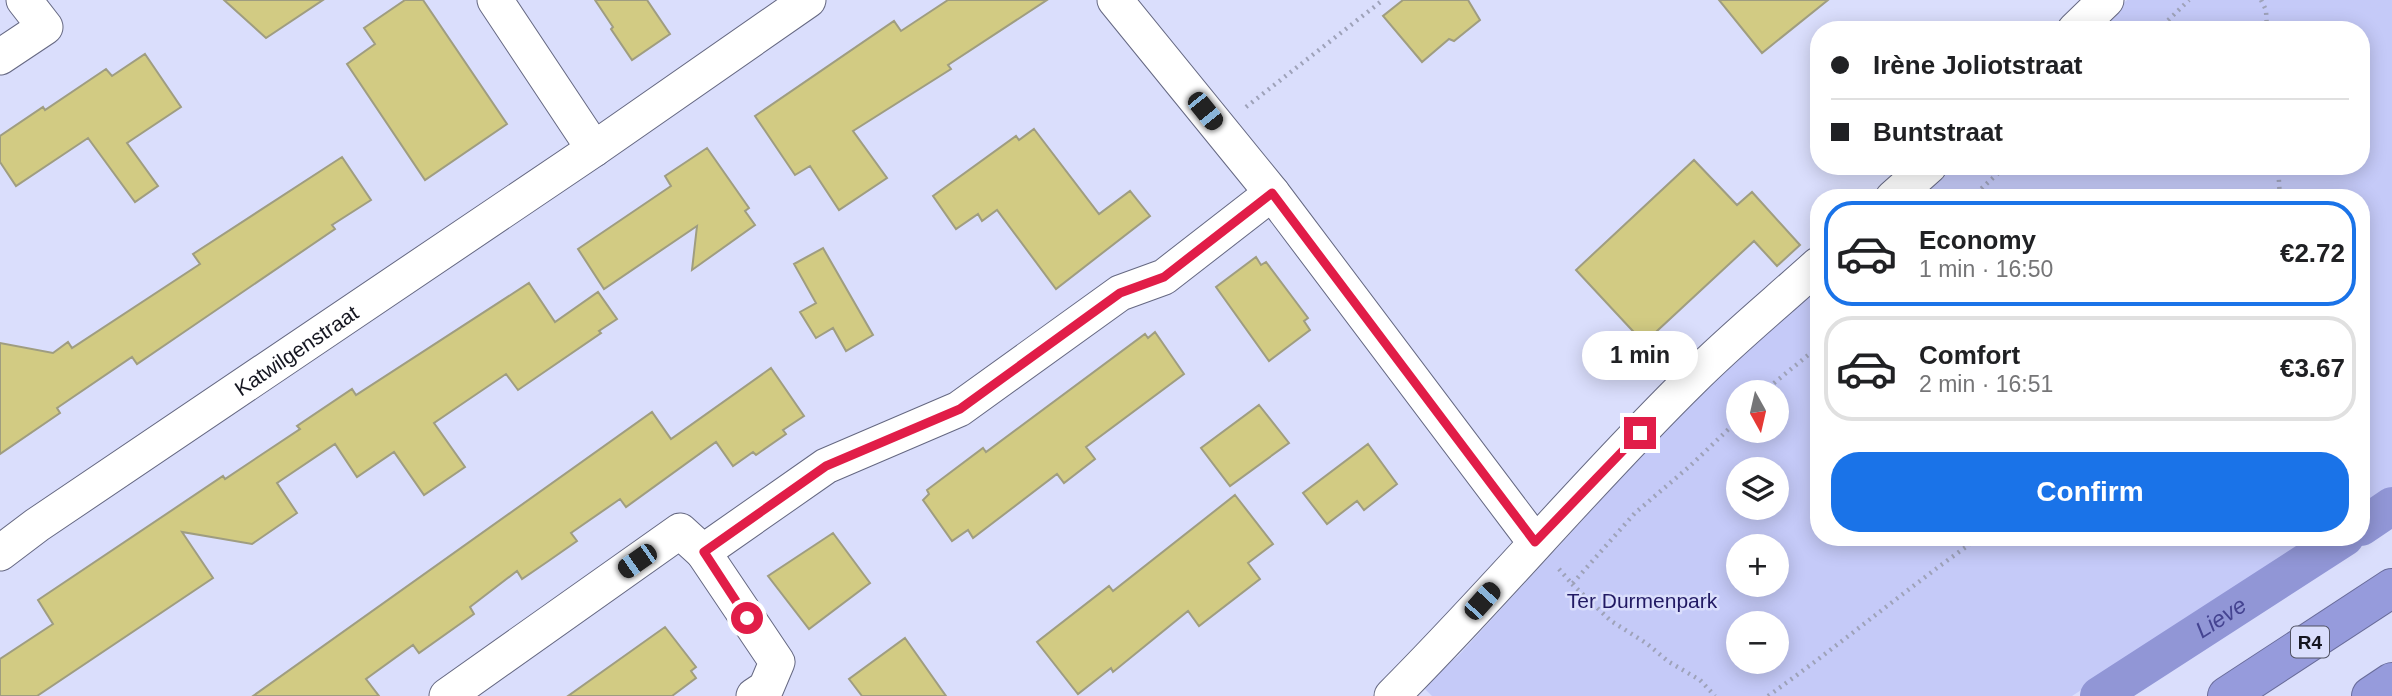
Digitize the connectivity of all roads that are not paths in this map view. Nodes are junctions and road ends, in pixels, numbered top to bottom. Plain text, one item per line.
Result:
1 (24, 0) edge
2 (495, 0) edge
3 (808, 0) edge
4 (1115, 0) edge
5 (2106, 0) edge
6 (2084, 21) edge
7 (0, 57) edge
8 (594, 149) junction
9 (1919, 175) edge
10 (1904, 189) edge
11 (1272, 193) junction
12 (1810, 272) edge
13 (1535, 542) junction
14 (704, 552) junction
15 (0, 553) edge
16 (2392, 588) edge
17 (2392, 682) edge
18 (447, 696) edge
19 (754, 696) edge
20 (1392, 696) edge
21 (2227, 696) edge
22 (2371, 696) edge

1 - 7 street
2 - 8 street
3 - 8 street, Katwilgenstraat
4 - 11 street
5 - 6 street
8 - 15 street, Katwilgenstraat
9 - 10 street
11 - 13 street
11 - 14 street
12 - 13 street
13 - 20 street
14 - 18 street
14 - 19 street
16 - 21 highway, R4
17 - 22 highway

